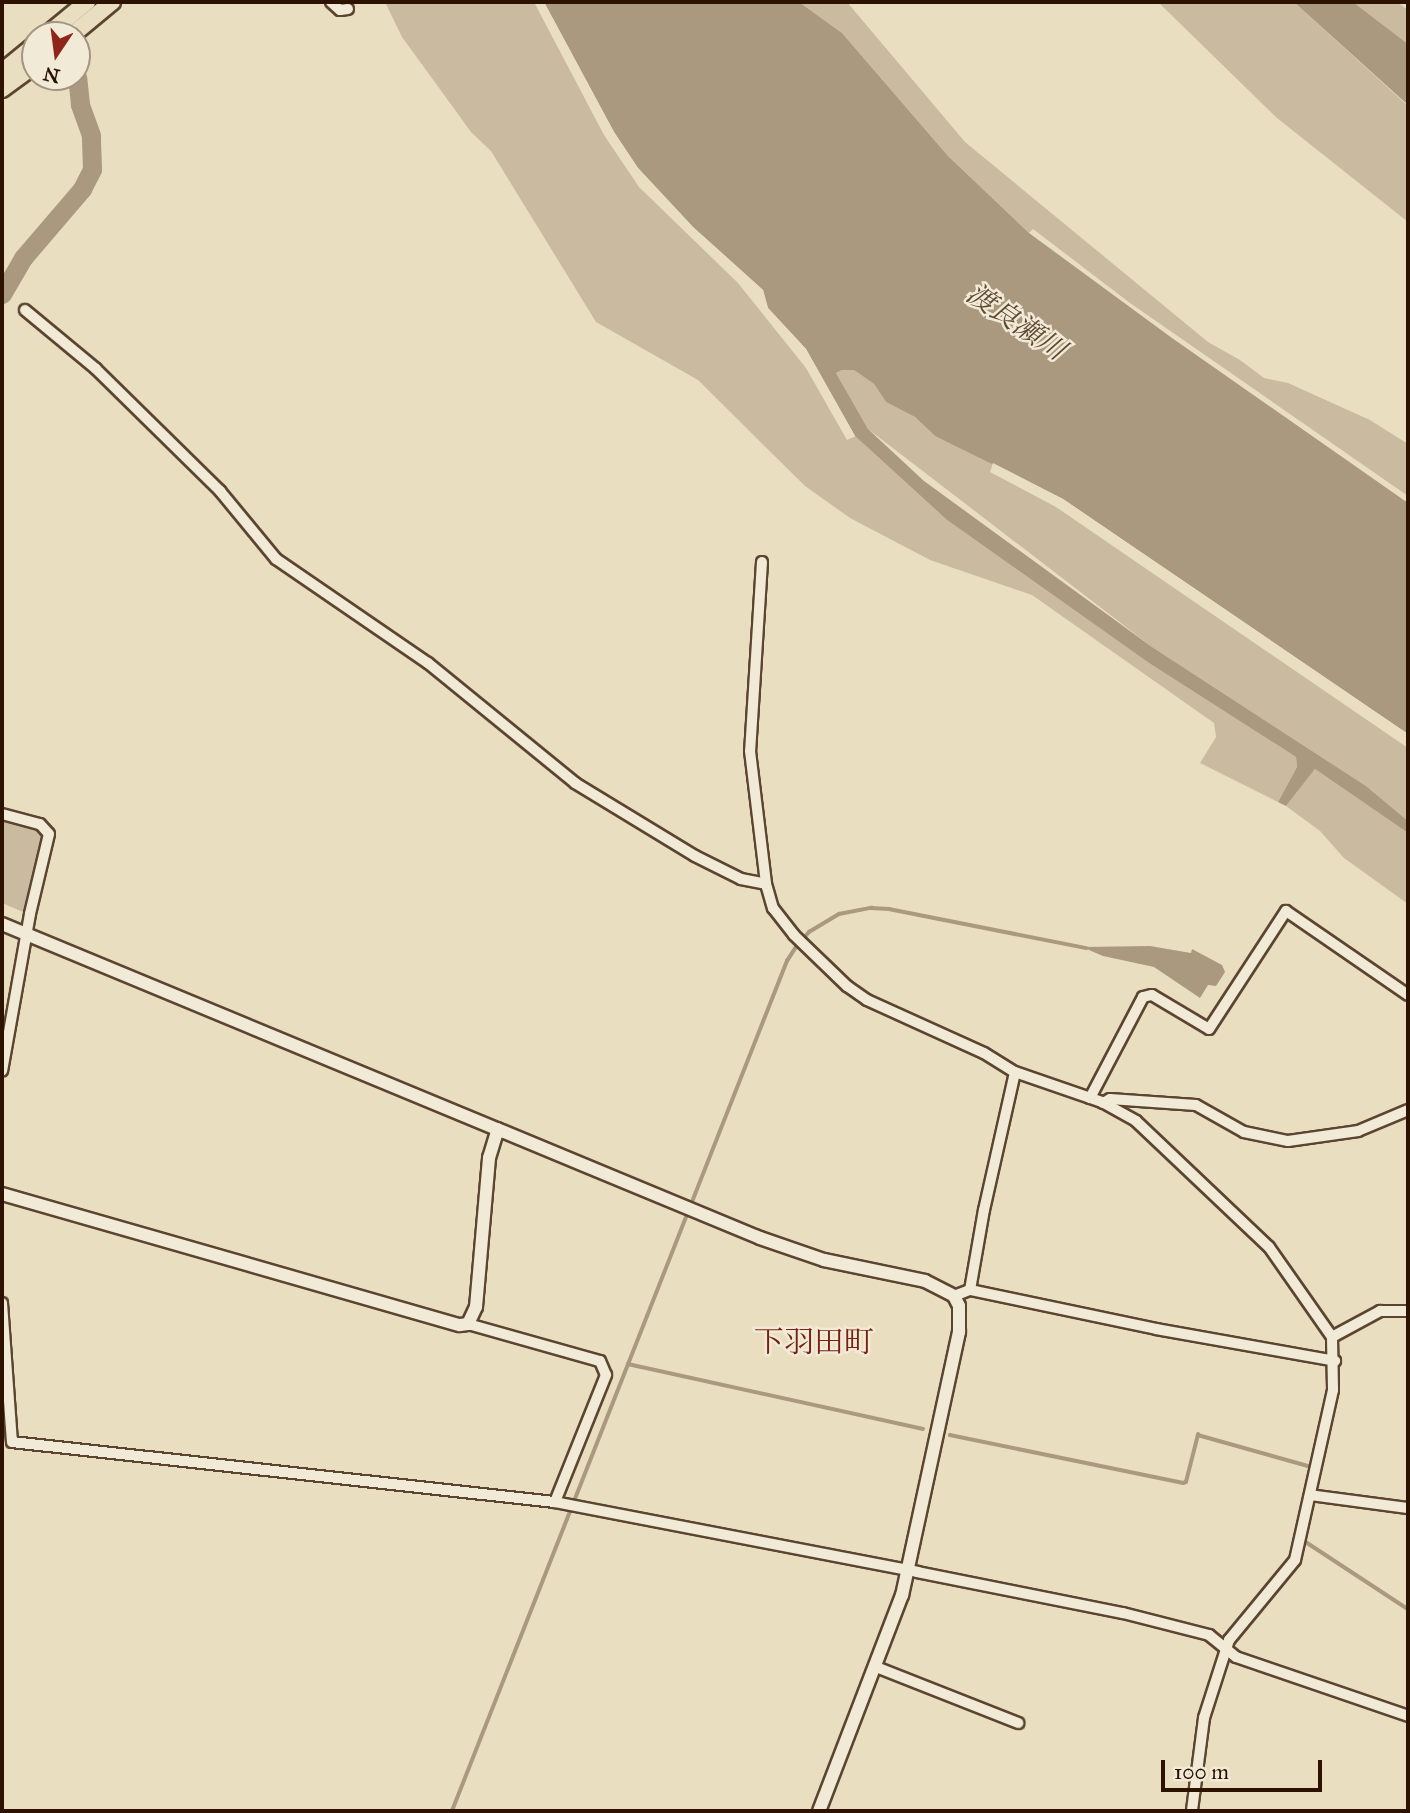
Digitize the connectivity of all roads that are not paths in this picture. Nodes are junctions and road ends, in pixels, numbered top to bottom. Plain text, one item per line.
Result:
1 (331, 2) edge
2 (344, 2) edge
3 (99, 5) edge
4 (71, 21) edge
5 (85, 21) edge
6 (21, 56) edge
7 (2, 72) edge
8 (21, 75) edge
9 (2, 89) edge
10 (25, 310) dead end
11 (762, 562) dead end
12 (2, 814) edge
13 (766, 884) junction
14 (2, 924) edge
15 (26, 935) junction
16 (1408, 995) edge
17 (2, 1071) edge
18 (1015, 1072) junction
19 (1090, 1098) junction
20 (1103, 1103) junction
21 (1408, 1110) edge
22 (498, 1129) junction
23 (2, 1194) edge
24 (970, 1290) junction
25 (954, 1296) junction
26 (2, 1303) edge
27 (1408, 1311) edge
28 (468, 1324) junction
29 (1332, 1337) junction
30 (1335, 1361) junction
31 (7, 1441) edge
32 (1310, 1495) junction
33 (560, 1504) junction
34 (1408, 1508) edge
35 (908, 1570) junction
36 (1226, 1650) junction
37 (876, 1667) junction
38 (1408, 1716) edge
39 (1018, 1723) dead end
40 (819, 1811) edge
41 (1192, 1811) edge

1 - 2 street
3 - 4 main road
3 - 5 main road
6 - 7 main road
8 - 9 main road
10 - 13 street
11 - 13 street
12 - 15 street
13 - 18 street
14 - 15 street
15 - 17 street
15 - 22 street
16 - 19 street
18 - 19 street
18 - 24 street
19 - 20 street
20 - 21 street
20 - 29 street
22 - 25 street
22 - 28 street
23 - 28 street
24 - 25 street
24 - 30 street
25 - 35 street
26 - 31 street
27 - 29 street
28 - 33 street
29 - 30 street
30 - 32 street
31 - 33 street
32 - 34 street
32 - 36 street
33 - 35 street
35 - 36 street
35 - 37 street
36 - 38 street
36 - 41 street
37 - 39 street
37 - 40 street

